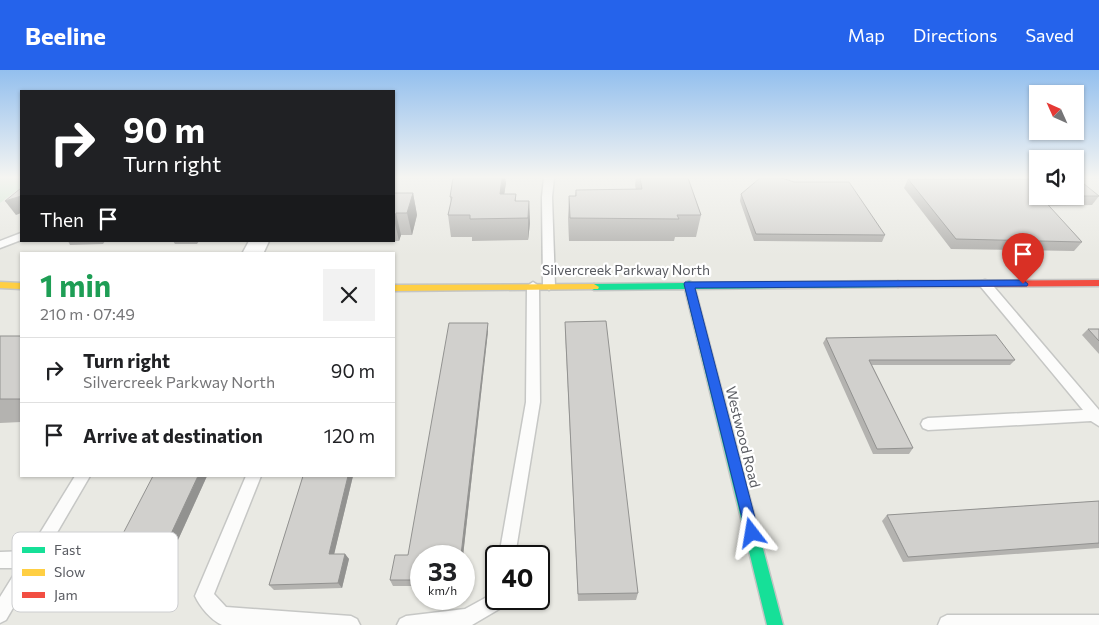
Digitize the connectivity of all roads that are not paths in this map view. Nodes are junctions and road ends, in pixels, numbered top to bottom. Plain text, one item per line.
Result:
1 (547, 204) edge
2 (20, 236) edge
3 (0, 245) edge
4 (1099, 283) edge
5 (689, 284) junction
6 (985, 284) junction
7 (0, 286) edge
8 (20, 286) edge
9 (533, 286) junction
10 (549, 286) junction
11 (395, 288) edge
12 (1097, 417) edge
13 (928, 424) dead end
14 (82, 477) edge
15 (254, 477) edge
16 (49, 532) edge
17 (509, 545) edge
18 (12, 594) edge
19 (485, 608) edge
20 (0, 614) edge
21 (947, 624) edge
22 (1099, 624) edge
23 (351, 625) edge
24 (406, 625) edge
25 (775, 625) edge

1 - 10 lane
2 - 3 lane
4 - 6 main road, Silvercreek Parkway North
5 - 6 main road, Silvercreek Parkway North
5 - 10 main road, Silvercreek Parkway North
5 - 25 main road, Westwood Road
6 - 12 lane
7 - 8 main road
9 - 10 main road, Silvercreek Parkway North
9 - 11 main road, Silvercreek Parkway North
9 - 17 lane
12 - 13 lane
14 - 16 lane
15 - 23 lane
18 - 20 lane
19 - 24 lane
21 - 22 lane

